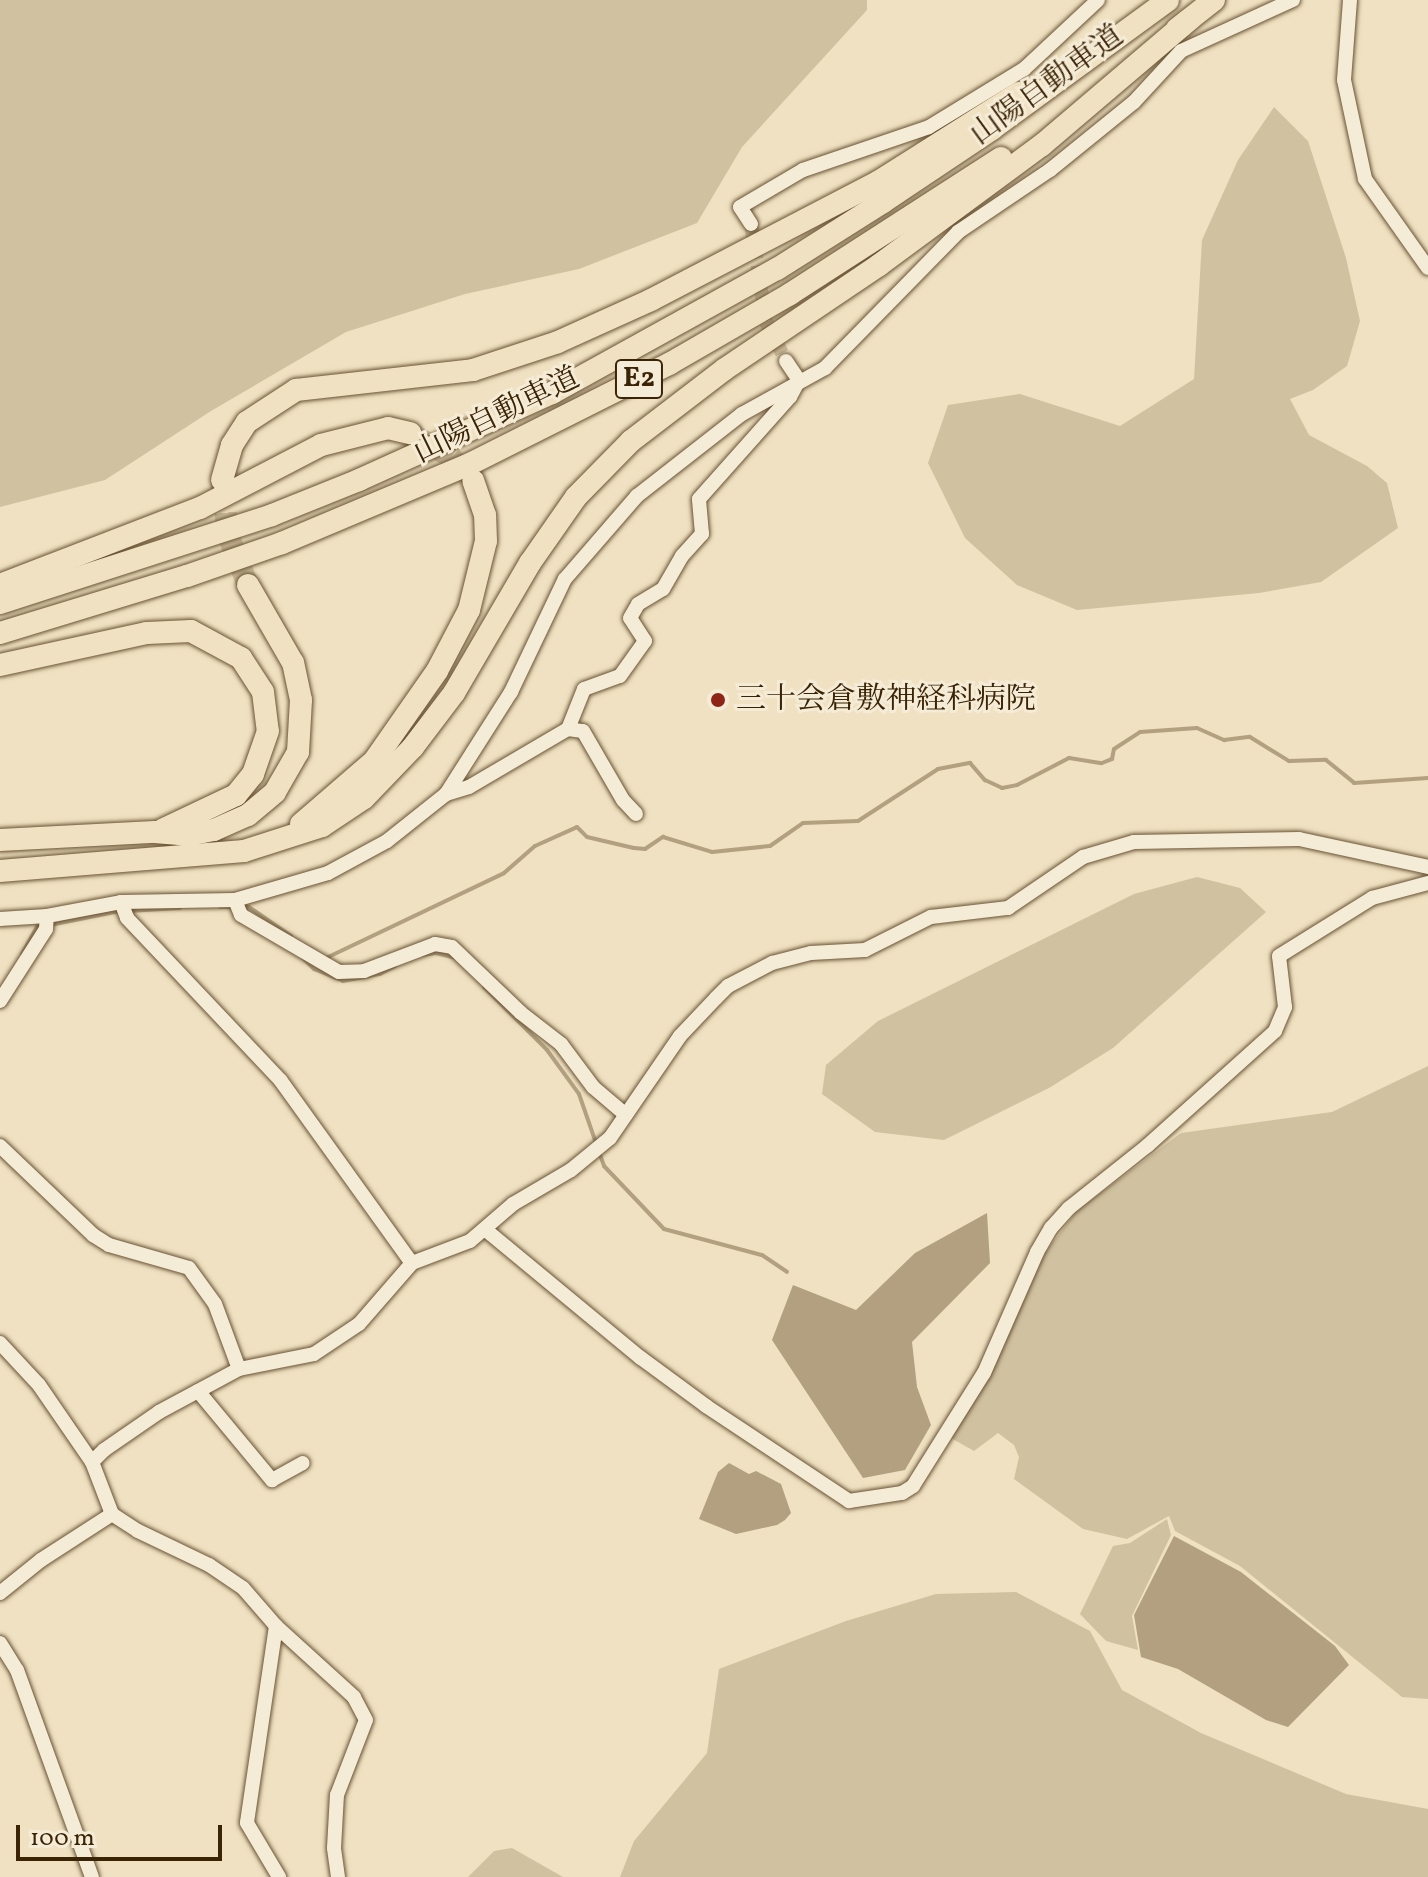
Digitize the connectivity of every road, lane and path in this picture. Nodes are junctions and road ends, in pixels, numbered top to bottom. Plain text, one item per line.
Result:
1 (1098, 0) edge
2 (1167, 0) edge
3 (1214, 0) edge
4 (1293, 0) edge
5 (1350, 0) edge
6 (1189, 20) junction
7 (751, 224) tunnel mouth
8 (1428, 268) edge
9 (786, 361) tunnel mouth
10 (799, 380) junction
11 (410, 433) tunnel mouth
12 (222, 480) tunnel mouth
13 (473, 481) tunnel mouth
14 (0, 585) edge
15 (248, 585) tunnel mouth
16 (0, 603) edge
17 (0, 633) edge
18 (0, 665) edge
19 (568, 729) junction
20 (446, 794) junction
21 (636, 814) dead end
22 (155, 832) junction
23 (288, 835) junction
24 (0, 840) edge
25 (1428, 867) edge
26 (0, 871) edge
27 (1428, 883) edge
28 (236, 906) junction
29 (122, 907) junction
30 (0, 919) edge
31 (47, 922) junction
32 (0, 1001) edge
33 (626, 1115) junction
34 (0, 1146) edge
35 (486, 1230) junction
36 (412, 1263) junction
37 (3, 1348) edge
38 (239, 1369) junction
39 (198, 1391) junction
40 (92, 1462) junction
41 (303, 1463) dead end
42 (112, 1514) junction
43 (0, 1593) edge
44 (276, 1626) junction
45 (0, 1643) edge
46 (92, 1877) edge
47 (279, 1877) edge
48 (338, 1877) edge

1 - 7 street
2 - 12 highway
2 - 16 highway, 山陽自動車道 / E2
3 - 6 highway, 山陽自動車道 / E2
4 - 10 street
5 - 8 street
6 - 17 highway, 山陽自動車道 / E2
6 - 23 highway
9 - 10 street
10 - 19 street
10 - 20 street
11 - 14 highway
13 - 23 highway
15 - 22 highway
18 - 22 highway
19 - 20 street
19 - 21 street
20 - 28 street
22 - 24 highway
23 - 26 highway
25 - 33 street
27 - 35 street
28 - 29 street
28 - 33 street
29 - 31 street
29 - 36 street
30 - 31 street
31 - 32 street
33 - 35 street
34 - 38 street
35 - 36 street
36 - 38 street
37 - 40 street
38 - 39 street
39 - 40 street
39 - 41 street
40 - 42 street
42 - 43 street
42 - 44 street
44 - 47 street
44 - 48 street
45 - 46 street

